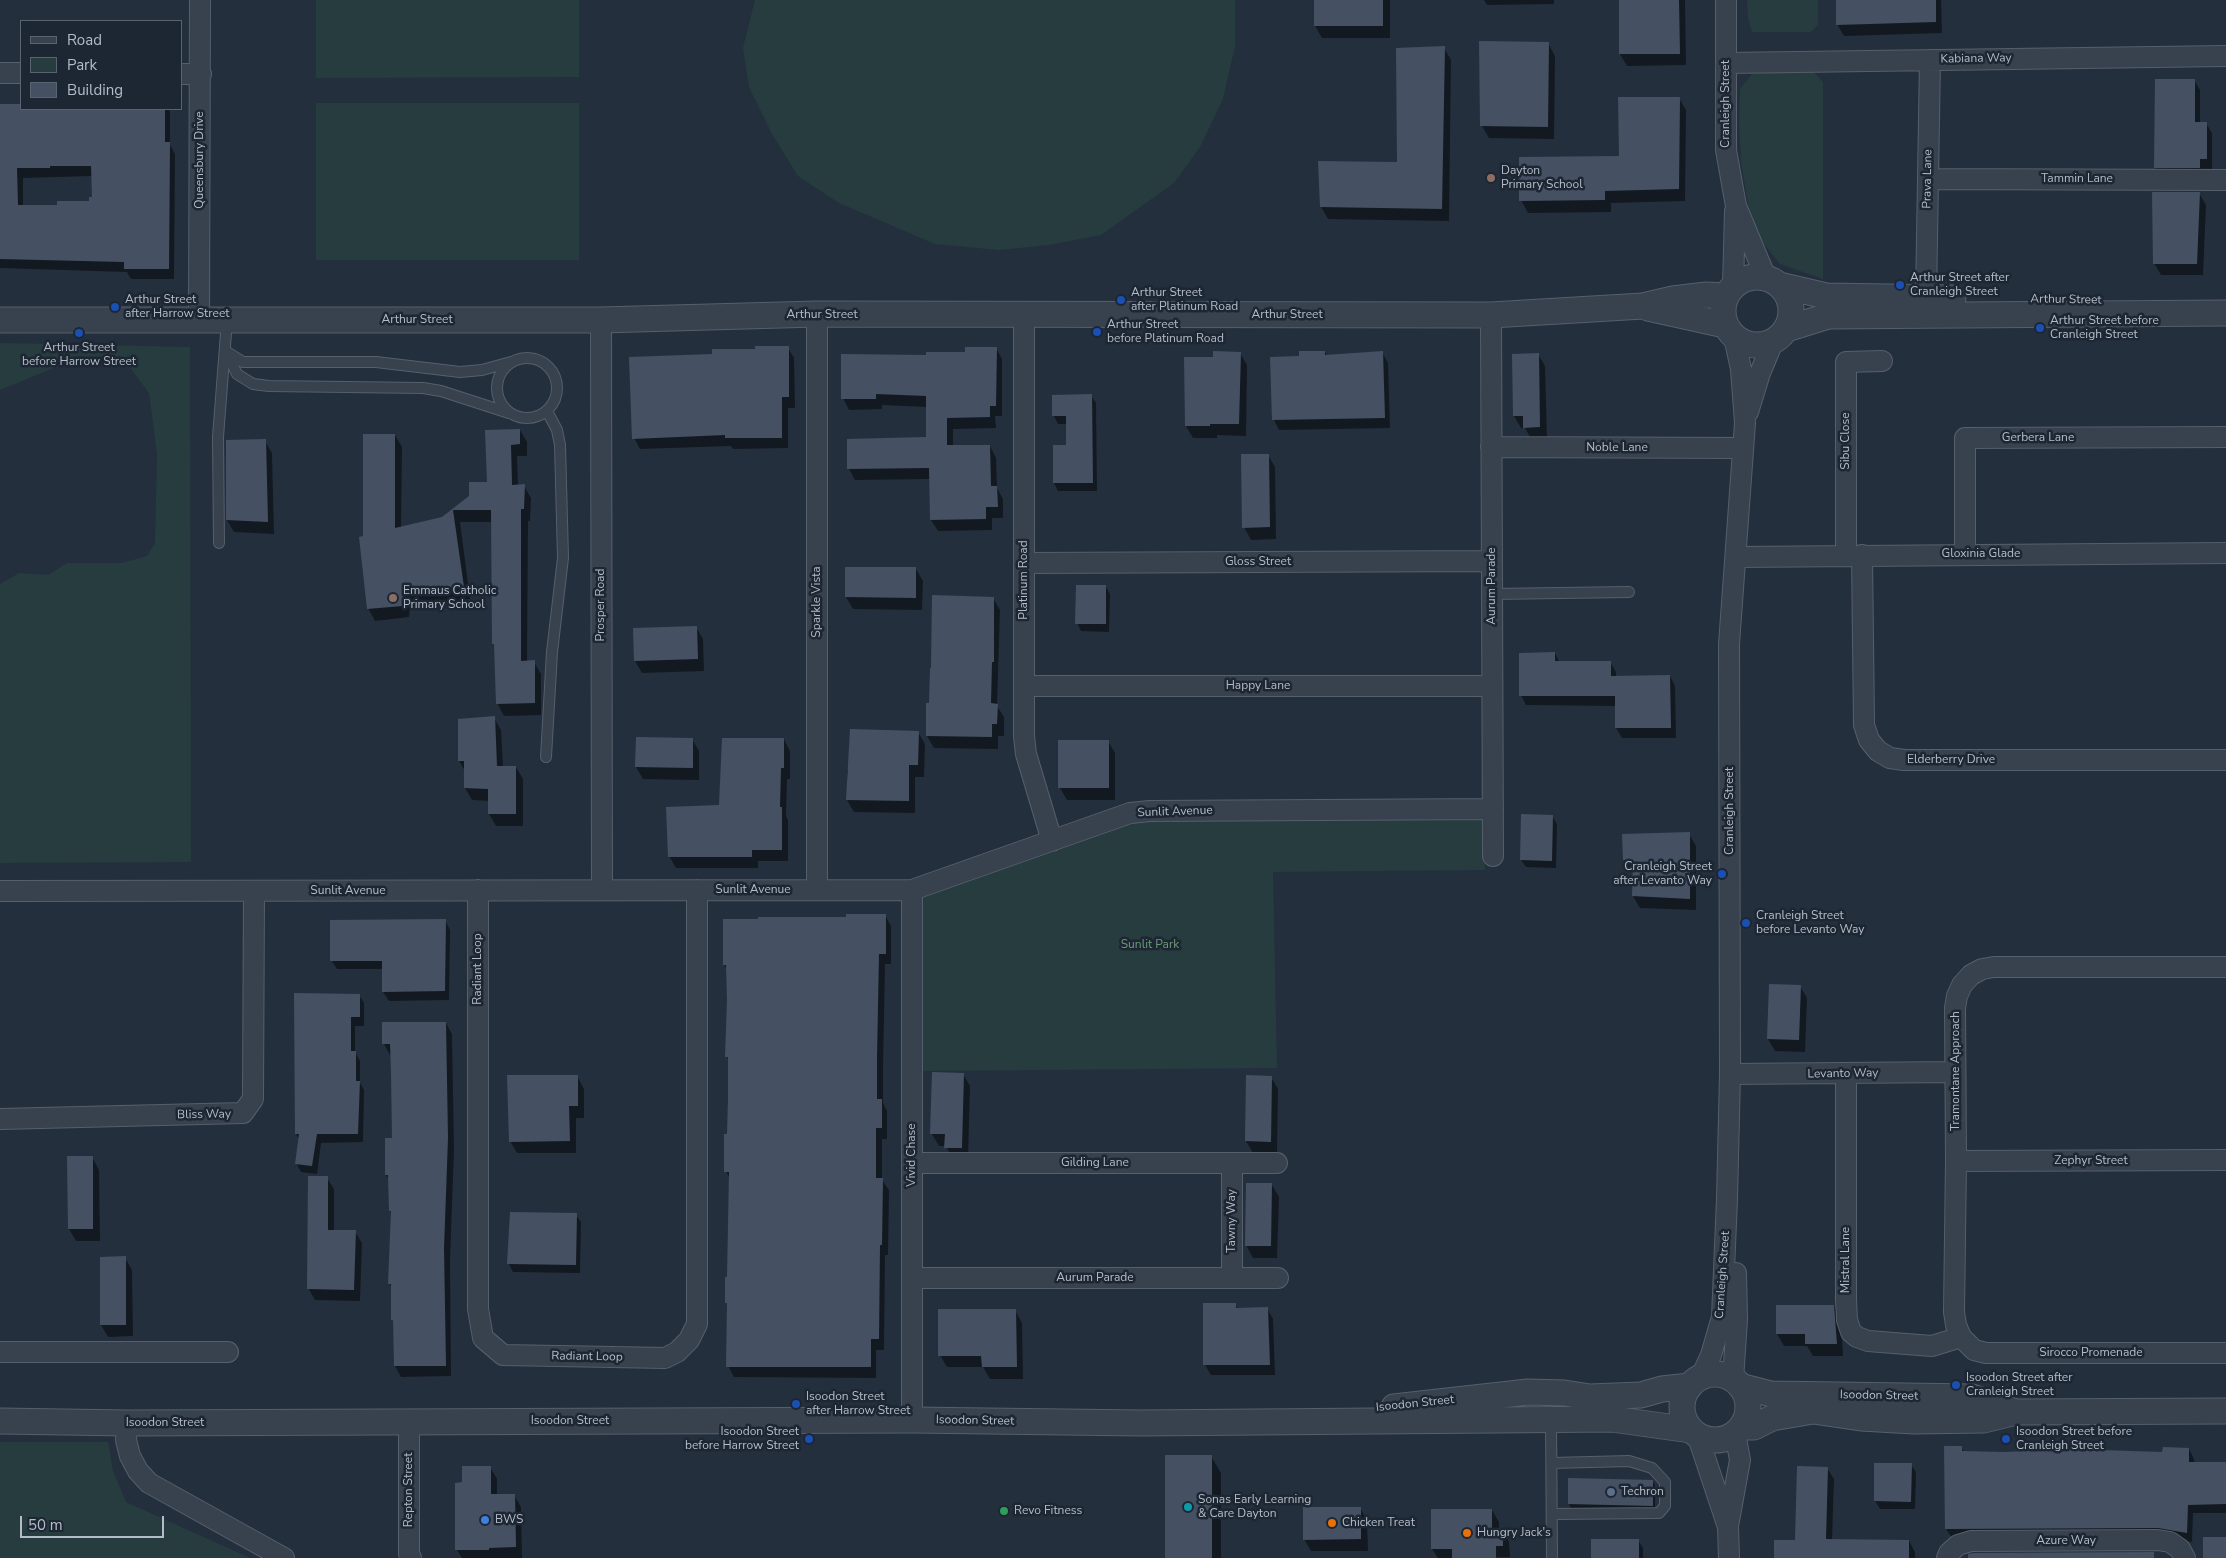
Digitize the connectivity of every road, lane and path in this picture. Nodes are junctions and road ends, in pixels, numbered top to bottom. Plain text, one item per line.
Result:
1 (200, 0) edge
2 (1726, 0) edge
3 (2226, 56) edge
4 (1930, 60) junction
5 (1726, 63) junction
6 (0, 73) edge
7 (20, 73) edge
8 (191, 74) edge
9 (1928, 179) junction
10 (2226, 180) edge
11 (1736, 206) junction
12 (1773, 281) junction
13 (1729, 291) junction
14 (1926, 298) junction
15 (1643, 306) junction
16 (2215, 313) edge
17 (817, 314) junction
18 (1024, 315) junction
19 (1491, 315) junction
20 (0, 320) edge
21 (200, 320) junction
22 (227, 320) junction
23 (601, 320) junction
24 (1730, 331) junction
25 (1780, 335) junction
26 (225, 349) junction
27 (1882, 361) dead end
28 (511, 362) junction
29 (546, 411) junction
30 (509, 413) junction
31 (1745, 423) junction
32 (2226, 437) edge
33 (1491, 448) junction
34 (1742, 448) junction
35 (219, 543) dead end
36 (2226, 553) edge
37 (1965, 554) junction
38 (1854, 555) junction
39 (1737, 557) junction
40 (1492, 561) junction
41 (1024, 563) junction
42 (1629, 592) dead end
43 (1492, 594) junction
44 (1024, 686) junction
45 (1492, 686) junction
46 (546, 757) dead end
47 (2226, 760) edge
48 (1493, 809) junction
49 (1052, 841) junction
50 (1493, 856) dead end
51 (478, 890) junction
52 (602, 890) junction
53 (697, 890) junction
54 (817, 890) junction
55 (912, 890) junction
56 (0, 891) edge
57 (254, 891) junction
58 (2226, 967) edge
59 (1955, 1072) junction
60 (1730, 1074) junction
61 (1846, 1074) junction
62 (0, 1119) edge
63 (2226, 1160) edge
64 (1956, 1161) junction
65 (912, 1163) junction
66 (1232, 1163) junction
67 (1277, 1163) dead end
68 (1728, 1200) junction
69 (912, 1278) junction
70 (1232, 1278) junction
71 (1278, 1278) dead end
72 (1961, 1337) junction
73 (0, 1352) edge
74 (228, 1352) dead end
75 (2226, 1353) edge
76 (1696, 1382) junction
77 (1737, 1383) junction
78 (2226, 1411) edge
79 (2016, 1412) junction
80 (912, 1420) junction
81 (1551, 1420) junction
82 (0, 1421) edge
83 (409, 1422) junction
84 (127, 1423) junction
85 (1140, 1423) junction
86 (1738, 1430) junction
87 (1694, 1432) junction
88 (1552, 1463) junction
89 (1552, 1514) junction
90 (1728, 1526) junction
91 (284, 1558) edge
92 (410, 1558) edge
93 (1552, 1558) edge
94 (1729, 1558) edge
95 (1947, 1558) edge
96 (2185, 1558) edge

1 - 8 street, Queensbury Drive
2 - 5 street, Cranleigh Street
3 - 4 street, Kabiana Way
4 - 5 street, Kabiana Way
4 - 9 street, Prava Lane
5 - 11 street, Cranleigh Street
6 - 7 street
8 - 21 street, Queensbury Drive
9 - 10 street, Tammin Lane
9 - 14 street, Prava Lane
11 - 12 street, Cranleigh Street
11 - 13 street, Cranleigh Street
12 - 13 street
12 - 14 street, Arthur Street
12 - 25 street
13 - 15 street, Arthur Street
13 - 24 street
14 - 16 street, Arthur Street
15 - 19 street, Arthur Street
15 - 24 street, Arthur Street
16 - 25 street, Arthur Street
17 - 18 street, Arthur Street
17 - 23 street, Arthur Street
17 - 54 street, Sparkle Vista
18 - 19 street, Arthur Street
18 - 41 street, Platinum Road
19 - 33 street, Aurum Parade
20 - 21 street, Arthur Street
21 - 22 street, Arthur Street
22 - 23 street, Arthur Street
22 - 26 lane
23 - 52 street, Prosper Road
24 - 25 street
24 - 31 street, Cranleigh Street
25 - 31 street, Cranleigh Street
26 - 28 lane
26 - 30 lane
26 - 35 lane
27 - 38 street, Sibu Close
28 - 29 lane
28 - 30 lane
29 - 30 lane
29 - 46 lane
31 - 34 street, Cranleigh Street
32 - 37 street, Gerbera Lane
33 - 34 street, Noble Lane
33 - 40 street, Aurum Parade
34 - 39 street, Cranleigh Street
36 - 37 street, Gloxinia Glade
37 - 38 street, Gloxinia Glade
38 - 39 street, Gloxinia Glade
38 - 47 street, Elderberry Drive
39 - 60 street, Cranleigh Street
40 - 41 street, Gloss Street
40 - 43 street, Aurum Parade
41 - 44 street, Platinum Road
42 - 43 lane
43 - 45 street, Aurum Parade
44 - 45 street, Happy Lane
44 - 49 street, Platinum Road
45 - 48 street, Aurum Parade
48 - 49 street, Sunlit Avenue
48 - 50 street, Aurum Parade
49 - 55 street, Sunlit Avenue
51 - 52 street, Sunlit Avenue
51 - 53 street, Radiant Loop
51 - 57 street, Sunlit Avenue
52 - 53 street, Sunlit Avenue
53 - 54 street, Sunlit Avenue
54 - 55 street, Sunlit Avenue
55 - 65 street, Vivid Chase
56 - 57 street, Sunlit Avenue
57 - 62 street, Bliss Way
58 - 59 street, Tramontane Approach
59 - 61 street, Levanto Way
59 - 64 street, Tramontane Approach
60 - 61 street, Levanto Way
60 - 68 street, Cranleigh Street
61 - 72 street, Mistral Lane
63 - 64 street, Zephyr Street
64 - 72 street, Tramontane Approach
65 - 66 street, Gilding Lane
65 - 69 street, Vivid Chase
66 - 67 street, Gilding Lane
66 - 70 street, Tawny Way
68 - 76 street, Cranleigh Street
68 - 77 street, Cranleigh Street
69 - 70 street, Aurum Parade
69 - 80 street, Vivid Chase
70 - 71 street, Aurum Parade
72 - 75 street, Sirocco Promenade
73 - 74 street
76 - 77 street, Isoodon Street
76 - 85 street, Isoodon Street
76 - 87 street
77 - 79 street, Isoodon Street
77 - 86 street
78 - 79 street, Isoodon Street
79 - 86 street, Isoodon Street
80 - 83 street, Isoodon Street
80 - 85 street, Isoodon Street
81 - 85 street, Isoodon Street
81 - 87 street, Isoodon Street
81 - 88 lane
82 - 84 street, Isoodon Street
83 - 84 street, Isoodon Street
83 - 92 street, Repton Street
84 - 91 street
86 - 87 street, Isoodon Street
86 - 90 street
87 - 90 street
88 - 89 lane
88 - 89 lane
89 - 93 lane
90 - 94 street
95 - 96 street, Azure Way

